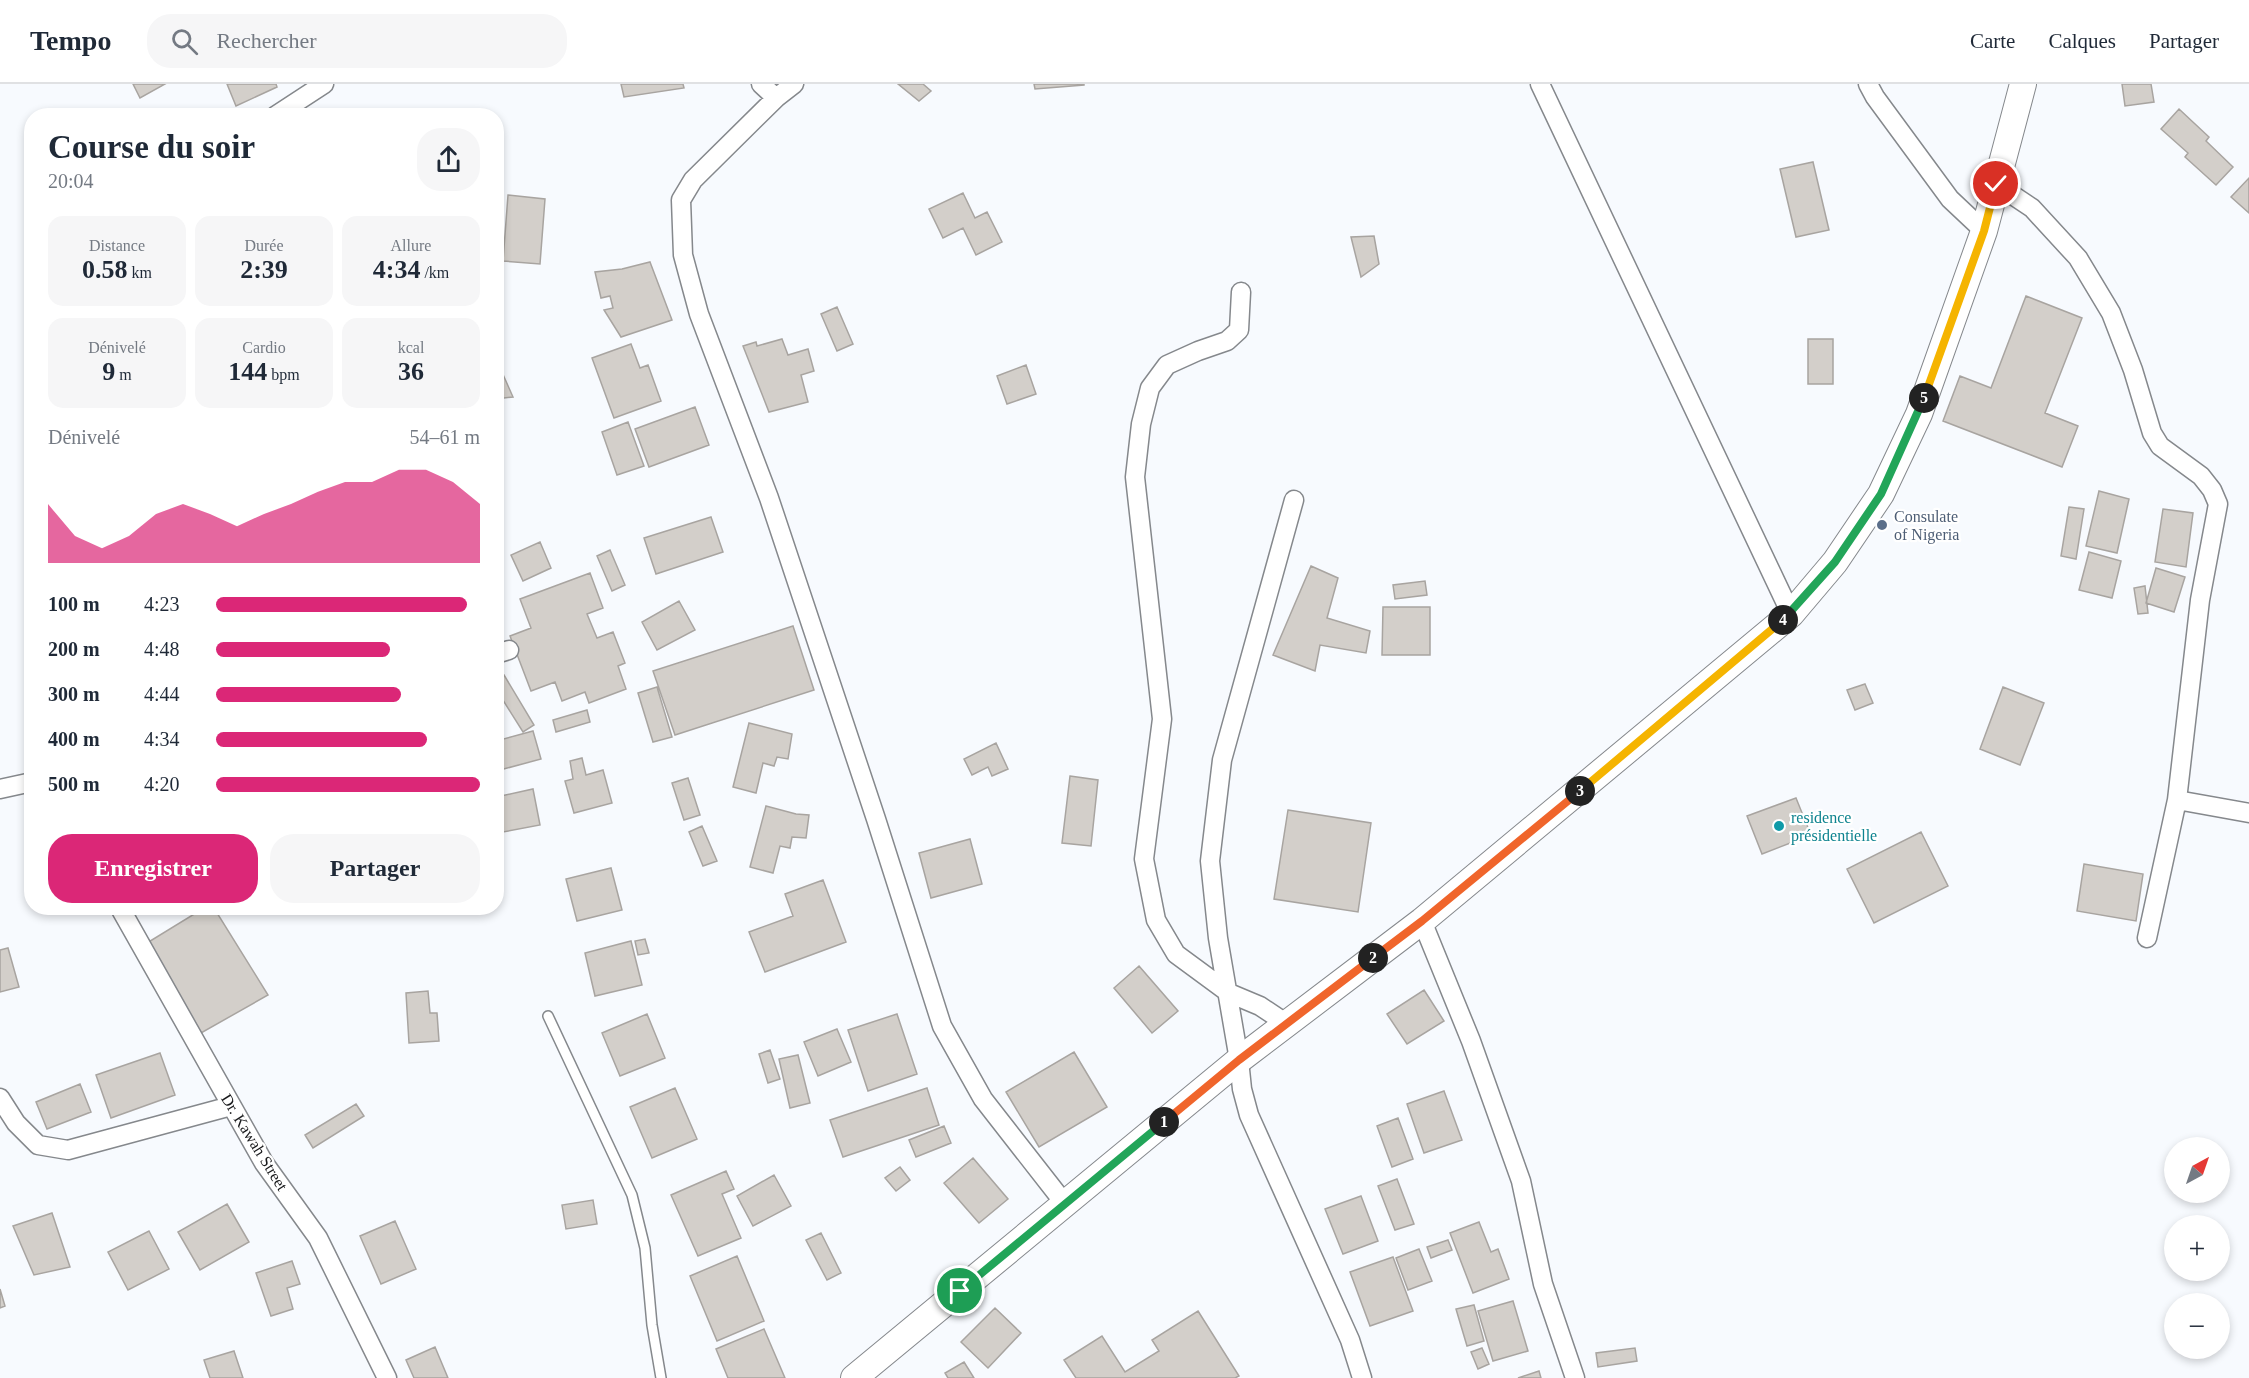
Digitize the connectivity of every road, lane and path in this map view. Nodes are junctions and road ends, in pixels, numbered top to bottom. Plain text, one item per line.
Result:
1 (324, 84) edge
2 (761, 84) edge
3 (794, 84) edge
4 (1540, 84) edge
5 (1868, 84) edge
6 (2023, 84) edge
7 (776, 98) junction
8 (287, 108) edge
9 (1996, 184) junction
10 (1984, 231) junction
11 (1241, 292) dead end
12 (1294, 500) dead end
13 (1791, 614) junction
14 (24, 784) edge
15 (0, 789) edge
16 (2177, 800) junction
17 (2249, 813) edge
18 (124, 915) edge
19 (1422, 921) junction
20 (2147, 938) dead end
21 (1229, 993) junction
22 (548, 1016) dead end
23 (1287, 1024) junction
24 (1239, 1060) junction
25 (0, 1098) edge
26 (231, 1106) junction
27 (1065, 1204) junction
28 (387, 1378) edge
29 (661, 1378) edge
30 (854, 1378) edge
31 (1362, 1378) edge
32 (1575, 1378) edge

1 - 8 street
2 - 7 street
3 - 7 street
4 - 13 street
5 - 10 street
6 - 9 street
7 - 27 street
9 - 10 street
9 - 16 street
10 - 13 street
11 - 21 street
12 - 21 street
13 - 19 street
14 - 15 street
16 - 17 street
16 - 20 street
18 - 26 street, Dr. Kawah Street
19 - 23 street
19 - 32 street
21 - 23 street
21 - 24 street
22 - 29 lane
23 - 24 street
24 - 27 street
24 - 31 street
25 - 26 street
26 - 28 street, Dr. Kawah Street
27 - 30 street

